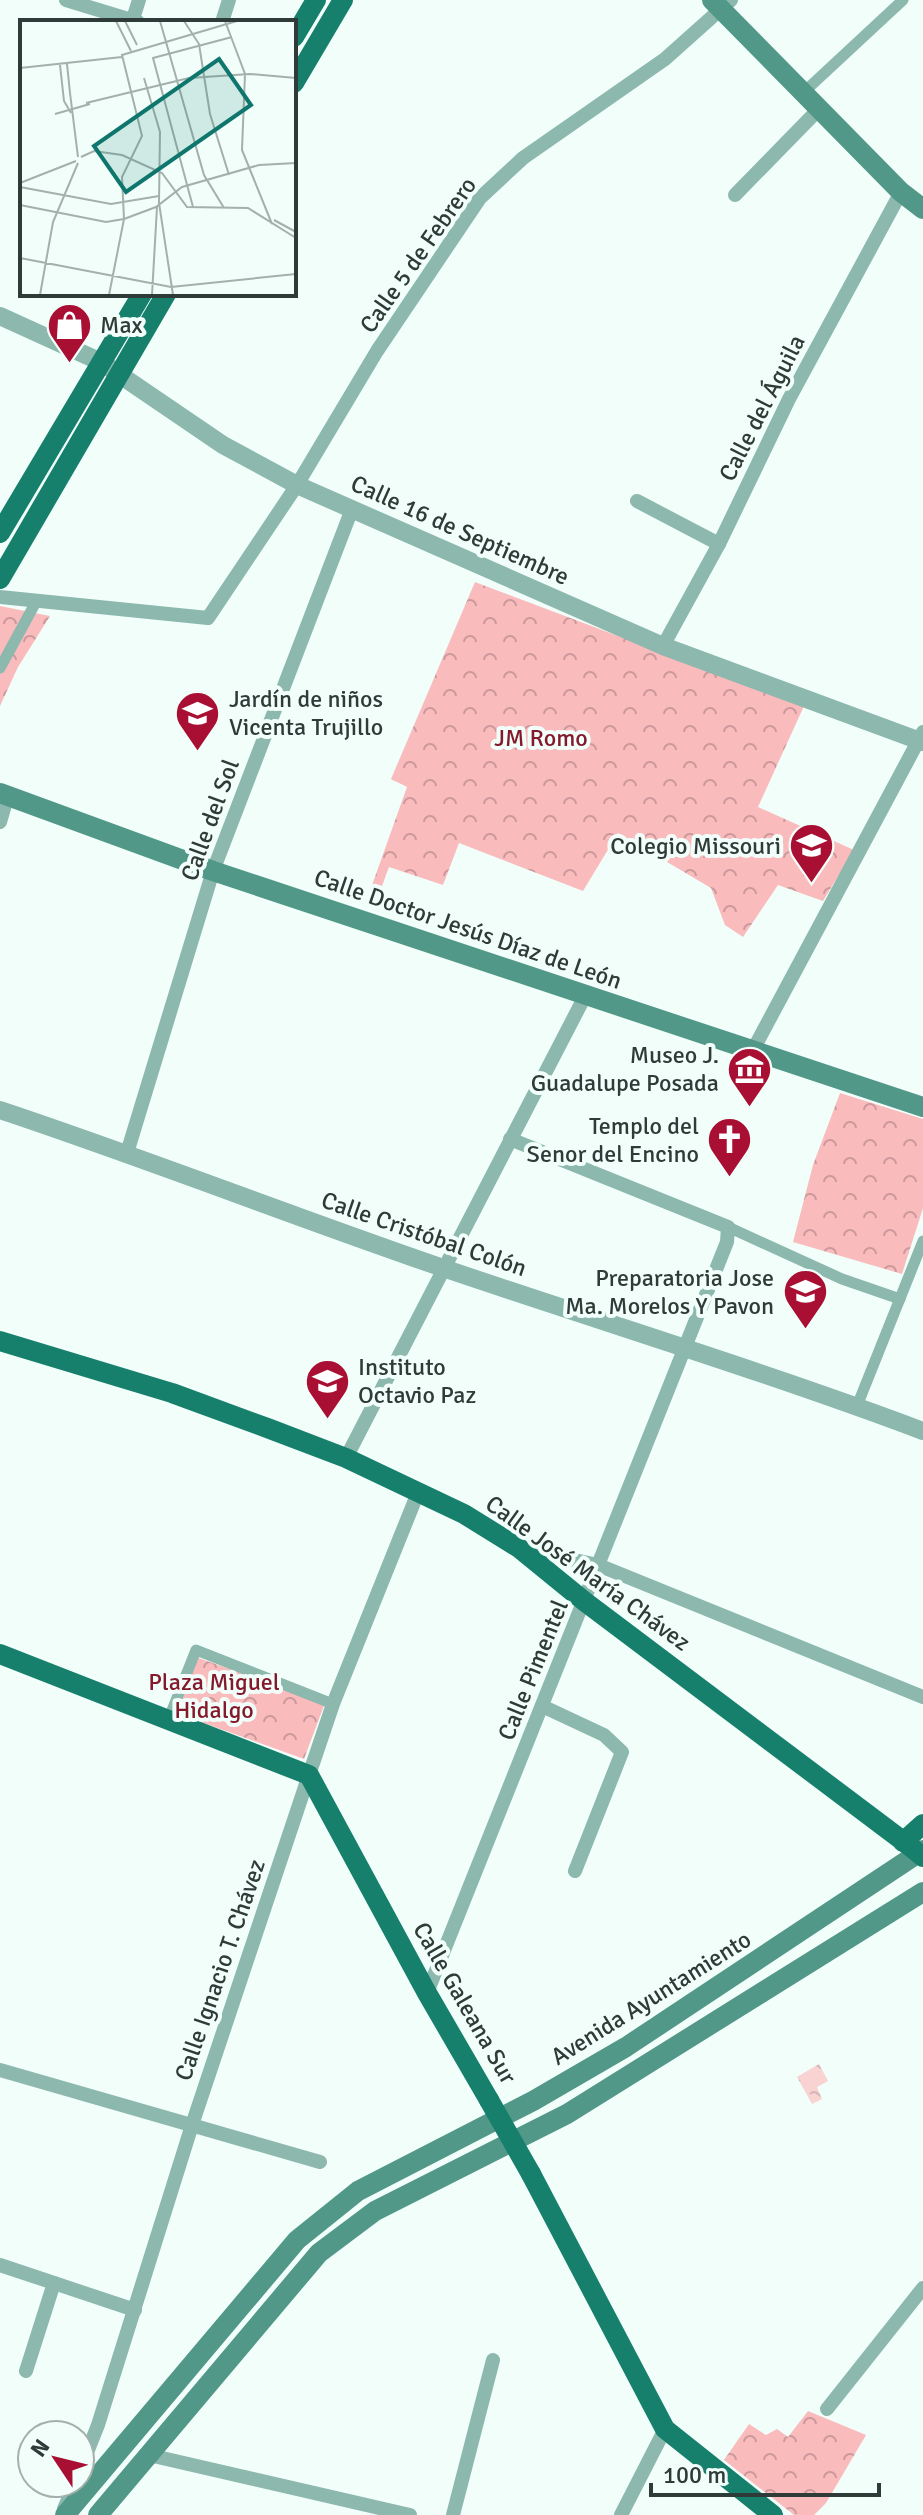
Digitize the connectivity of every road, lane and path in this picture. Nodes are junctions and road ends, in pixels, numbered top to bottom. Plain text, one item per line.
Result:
1 (66, 0) edge
2 (139, 0) edge
3 (229, 0) edge
4 (316, 0) edge
5 (343, 0) edge
6 (903, 0) edge
7 (722, 3) edge
8 (128, 20) edge
9 (134, 20) edge
10 (223, 20) edge
11 (296, 34) edge
12 (296, 80) edge
13 (804, 92) junction
14 (819, 109) junction
15 (901, 192) junction
16 (735, 195) dead end
17 (923, 209) edge
18 (141, 296) edge
19 (164, 296) edge
20 (0, 316) edge
21 (110, 367) junction
22 (297, 485) junction
23 (637, 501) dead end
24 (352, 509) junction
25 (0, 533) edge
26 (719, 544) junction
27 (0, 579) edge
28 (0, 597) edge
29 (37, 600) junction
30 (663, 646) junction
31 (0, 668) edge
32 (922, 738) edge
33 (4, 794) edge
34 (0, 822) edge
35 (213, 871) junction
36 (585, 996) junction
37 (753, 1050) junction
38 (923, 1107) edge
39 (0, 1110) edge
40 (510, 1139) junction
41 (127, 1153) junction
42 (728, 1227) junction
43 (923, 1241) edge
44 (445, 1269) junction
45 (900, 1299) junction
46 (0, 1341) edge
47 (686, 1346) junction
48 (857, 1406) junction
49 (923, 1431) edge
50 (346, 1458) junction
51 (419, 1490) junction
52 (519, 1548) junction
53 (598, 1565) junction
54 (584, 1601) junction
55 (0, 1654) edge
56 (923, 1697) edge
57 (333, 1704) junction
58 (542, 1706) junction
59 (169, 1718) junction
60 (309, 1775) junction
61 (923, 1824) edge
62 (914, 1848) edge
63 (575, 1871) dead end
64 (923, 1892) edge
65 (427, 1993) junction
66 (0, 2070) edge
67 (192, 2125) junction
68 (320, 2162) dead end
69 (0, 2265) edge
70 (54, 2283) junction
71 (923, 2288) edge
72 (135, 2310) junction
73 (493, 2360) dead end
74 (26, 2371) dead end
75 (827, 2409) dead end
76 (665, 2429) junction
77 (96, 2430) edge
78 (149, 2455) junction
79 (63, 2515) edge
80 (98, 2515) edge
81 (410, 2515) edge
82 (453, 2515) edge
83 (621, 2515) edge
84 (773, 2515) edge

1 - 8 street
2 - 9 street
3 - 10 street
4 - 11 main road
5 - 12 main road
6 - 13 street
7 - 13 main road
7 - 22 street, Calle 5 de Febrero
13 - 14 main road
14 - 15 main road
14 - 16 street
15 - 17 main road
15 - 26 street, Calle del Águila
18 - 21 main road
19 - 21 main road
20 - 21 street, Calle 16 de Septiembre
21 - 22 street, Calle 16 de Septiembre
21 - 25 main road
21 - 27 main road
22 - 24 street, Calle 16 de Septiembre
22 - 29 street, Calle 5 de Febrero
23 - 26 street
24 - 30 street, Calle 16 de Septiembre
24 - 35 street, Calle del Sol
26 - 30 street, Calle del Águila
28 - 29 street
29 - 31 street
30 - 32 street, Calle 16 de Septiembre
32 - 37 street
33 - 34 street
33 - 35 main road, Calle Doctor Jesús Díaz de León
35 - 36 main road, Calle Doctor Jesús Díaz de León
35 - 41 street, Calle del Sol
36 - 37 main road, Calle Doctor Jesús Díaz de León
36 - 40 street
37 - 38 main road, Calle Doctor Jesús Díaz de León
39 - 41 street, Calle Cristóbal Colón
40 - 42 street
40 - 44 street
41 - 44 street, Calle Cristóbal Colón
42 - 45 street
42 - 47 street, Calle Pimentel
43 - 45 street
44 - 47 street, Calle Cristóbal Colón
44 - 50 street
45 - 48 street
46 - 50 main road, Calle José María Chávez
47 - 48 street, Calle Cristóbal Colón
47 - 53 street, Calle Pimentel
48 - 49 street, Calle Cristóbal Colón
50 - 51 main road, Calle José María Chávez
51 - 52 main road, Calle José María Chávez
51 - 57 street, Calle Ignacio T. Chávez
52 - 53 street
52 - 54 main road, Calle José María Chávez
53 - 54 street, Calle Pimentel
53 - 56 street
54 - 58 street, Calle Pimentel
54 - 62 main road, Calle José María Chávez
55 - 59 main road
57 - 59 street
57 - 60 street, Calle Ignacio T. Chávez
58 - 63 street
58 - 65 street, Calle Pimentel
59 - 60 main road
60 - 65 main road, Calle Galeana Sur
60 - 67 street, Calle Ignacio T. Chávez
61 - 62 main road
62 - 79 main road, Avenida Ayuntamiento
64 - 78 main road
65 - 76 main road, Calle Galeana Sur, bridge
66 - 67 street
67 - 68 street
67 - 72 street, Calle Ignacio T. Chávez
69 - 70 street
70 - 72 street
70 - 74 street
71 - 75 street
72 - 77 street, Calle Ignacio T. Chávez
73 - 82 street
76 - 83 street
76 - 84 main road, Calle Galeana Sur
78 - 80 main road
78 - 81 street

